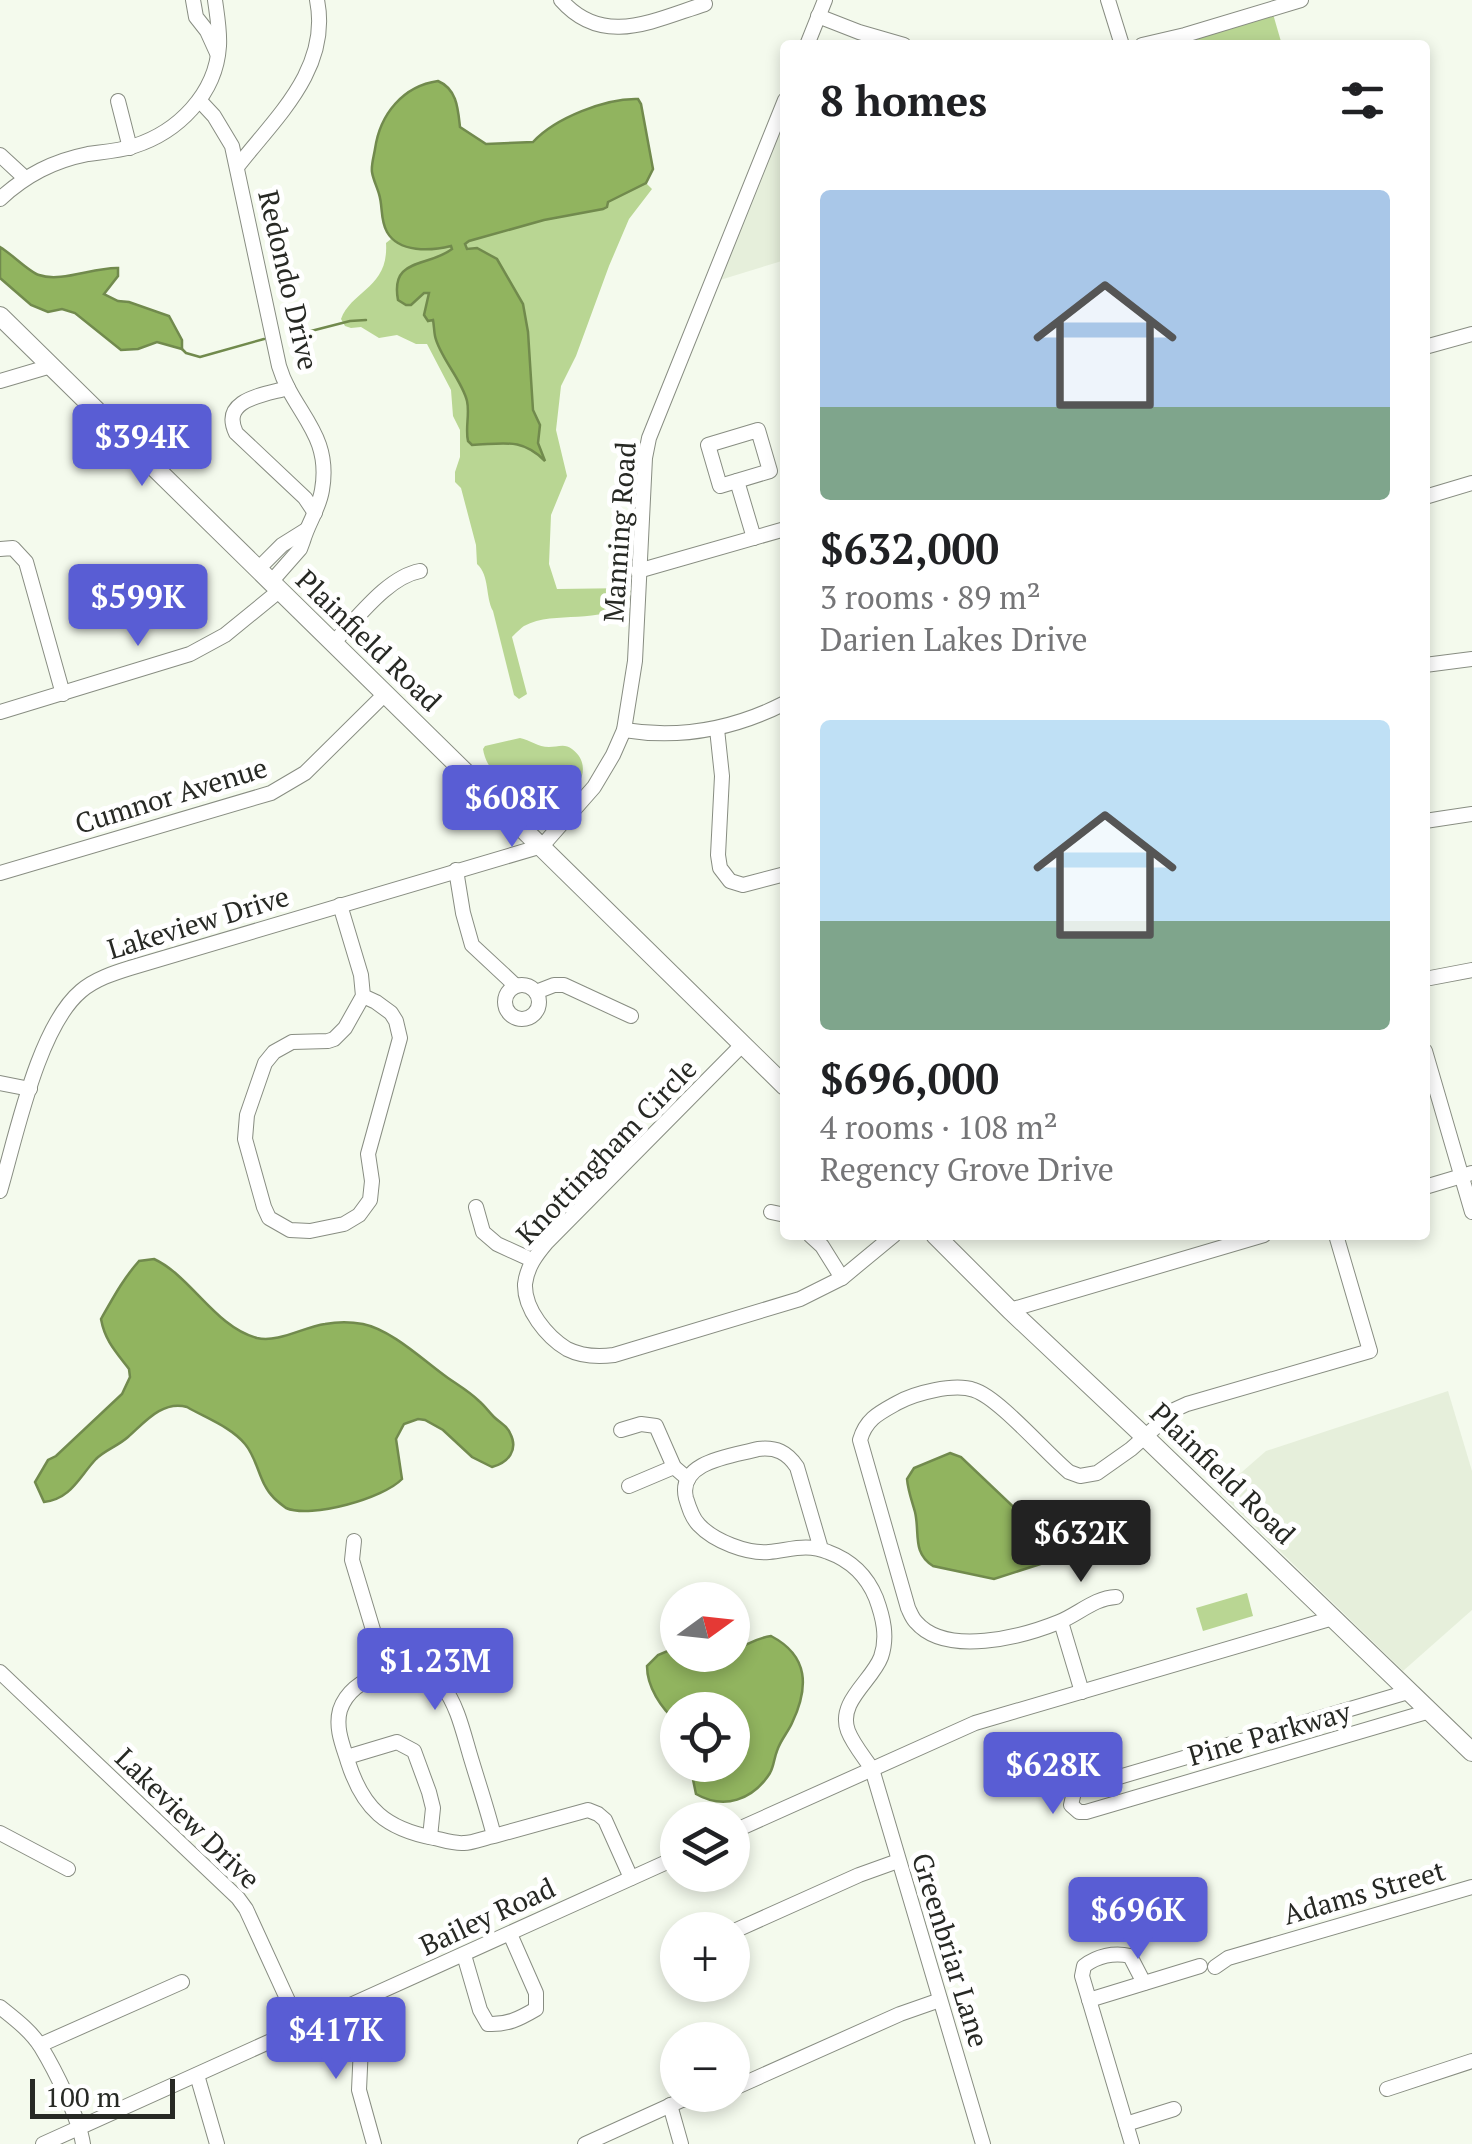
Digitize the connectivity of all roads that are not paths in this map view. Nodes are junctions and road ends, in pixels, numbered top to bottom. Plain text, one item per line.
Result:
1 (194, 0) edge
2 (317, 0) edge
3 (561, 0) edge
4 (825, 0) edge
5 (1108, 0) edge
6 (1301, 0) edge
7 (216, 2) edge
8 (706, 4) dead end
9 (818, 16) junction
10 (809, 40) edge
11 (889, 40) edge
12 (1120, 40) edge
13 (1164, 40) edge
14 (218, 54) junction
15 (118, 100) dead end
16 (200, 101) junction
17 (780, 112) edge
18 (130, 148) junction
19 (0, 155) edge
20 (237, 167) junction
21 (25, 178) junction
22 (1, 196) edge
23 (0, 316) edge
24 (1472, 334) edge
25 (1430, 347) edge
26 (51, 366) junction
27 (0, 381) edge
28 (288, 388) junction
29 (738, 481) junction
30 (1472, 484) edge
31 (1430, 496) edge
32 (315, 513) junction
33 (780, 530) edge
34 (754, 538) junction
35 (6, 549) edge
36 (420, 571) dead end
37 (638, 571) junction
38 (269, 580) junction
39 (333, 643) junction
40 (1472, 659) edge
41 (1430, 664) edge
42 (63, 694) junction
43 (385, 694) junction
44 (780, 706) edge
45 (0, 712) edge
46 (717, 729) junction
47 (624, 730) junction
48 (1472, 814) edge
49 (1430, 820) edge
50 (542, 846) junction
51 (456, 870) junction
52 (0, 874) edge
53 (780, 875) edge
54 (340, 904) junction
55 (1472, 970) edge
56 (1430, 978) edge
57 (516, 986) junction
58 (536, 992) junction
59 (363, 996) junction
60 (631, 1016) dead end
61 (742, 1044) junction
62 (1430, 1066) edge
63 (780, 1081) edge
64 (0, 1083) edge
65 (30, 1089) junction
66 (1467, 1175) edge
67 (1430, 1186) edge
68 (0, 1191) edge
69 (476, 1207) dead end
70 (1472, 1212) edge
71 (815, 1240) edge
72 (888, 1240) edge
73 (940, 1240) edge
74 (1247, 1240) edge
75 (1337, 1240) edge
76 (532, 1260) junction
77 (842, 1278) junction
78 (1010, 1310) junction
79 (622, 1430) dead end
80 (1144, 1436) junction
81 (674, 1466) junction
82 (688, 1478) junction
83 (629, 1486) dead end
84 (354, 1542) dead end
85 (820, 1549) junction
86 (1116, 1597) dead end
87 (1333, 1618) junction
88 (1061, 1622) junction
89 (0, 1672) edge
90 (386, 1673) junction
91 (1082, 1692) junction
92 (1408, 1692) junction
93 (1430, 1711) junction
94 (1226, 1746) junction
95 (1472, 1752) edge
96 (347, 1757) junction
97 (872, 1769) junction
98 (1233, 1770) junction
99 (750, 1824) edge
100 (0, 1833) edge
101 (494, 1836) junction
102 (430, 1837) junction
103 (898, 1860) junction
104 (660, 1865) edge
105 (68, 1870) dead end
106 (631, 1878) junction
107 (1472, 1887) edge
108 (750, 1924) edge
109 (510, 1934) junction
110 (464, 1955) junction
111 (182, 1982) dead end
112 (1144, 1983) junction
113 (940, 2000) junction
114 (1089, 2000) junction
115 (351, 2006) junction
116 (0, 2008) edge
117 (300, 2029) junction
118 (40, 2045) junction
119 (1472, 2061) edge
120 (197, 2076) junction
121 (750, 2082) edge
122 (1387, 2089) dead end
123 (1174, 2109) dead end
124 (660, 2110) edge
125 (672, 2112) edge
126 (1126, 2124) junction
127 (80, 2126) junction
128 (43, 2144) edge
129 (83, 2144) edge
130 (217, 2144) edge
131 (374, 2144) edge
132 (585, 2144) edge
133 (681, 2144) edge
134 (983, 2144) edge
135 (1132, 2144) edge

1 - 7 street
1 - 14 street
2 - 20 street
3 - 8 street
4 - 9 street
5 - 12 street
6 - 13 street
7 - 14 street
9 - 10 street
9 - 11 street
14 - 16 street
15 - 18 street
16 - 18 street
16 - 20 street, Redondo Drive
17 - 37 street, Manning Road
18 - 21 street
19 - 21 street
20 - 28 street, Redondo Drive
21 - 22 street
23 - 26 main road, Plainfield Road
24 - 25 street
26 - 27 street
26 - 38 main road, Plainfield Road
28 - 32 street, Redondo Drive
28 - 32 street
29 - 29 street
29 - 34 street
30 - 31 street
32 - 38 street, Redondo Drive
33 - 34 street
34 - 37 street
35 - 42 street
36 - 39 street
37 - 47 street, Manning Road
38 - 39 main road, Plainfield Road
38 - 42 street, Redondo Drive
39 - 43 main road, Plainfield Road
40 - 41 street
42 - 45 street, Redondo Drive
43 - 50 main road, Plainfield Road
43 - 52 street, Cumnor Avenue
44 - 46 street
46 - 47 street
46 - 53 street
47 - 50 street, Manning Road
48 - 49 street
50 - 51 street, Lakeview Drive
50 - 61 main road, Plainfield Road
51 - 54 street, Lakeview Drive
51 - 57 street
54 - 59 street
54 - 65 street, Lakeview Drive
55 - 56 street
57 - 58 street
57 - 58 street
58 - 60 street
59 - 59 street
61 - 63 main road, Plainfield Road
61 - 76 street, Knottingham Circle
62 - 66 street
64 - 65 street
65 - 68 street, Lakeview Drive
66 - 67 street
66 - 70 street
69 - 76 street
71 - 77 street
72 - 77 street, Knottingham Circle
73 - 78 main road, Plainfield Road
74 - 78 street
75 - 80 street
76 - 77 street, Knottingham Circle
78 - 80 main road, Plainfield Road
79 - 81 street
80 - 87 main road, Plainfield Road
80 - 88 street
81 - 82 street
81 - 83 street
82 - 85 street
82 - 85 street
84 - 90 street
85 - 97 street, Greenbriar Lane
86 - 88 street
87 - 91 street
87 - 92 main road, Plainfield Road
88 - 91 street
89 - 117 street, Lakeview Drive
90 - 96 street
90 - 101 street
91 - 97 street
92 - 93 main road, Plainfield Road
92 - 94 street, Pine Parkway
93 - 95 main road, Plainfield Road
93 - 98 street, Pine Parkway
94 - 98 street
94 - 98 street, Pine Parkway
96 - 102 street
96 - 102 street
97 - 99 street
97 - 103 street, Greenbriar Lane
100 - 105 street
101 - 102 street
101 - 106 street
103 - 108 street
103 - 113 street, Greenbriar Lane
104 - 106 street, Bailey Road
106 - 109 street, Bailey Road
107 - 112 street, Adams Street
109 - 110 street, Bailey Road
109 - 110 street
110 - 115 street, Bailey Road
111 - 118 street
112 - 114 street, Adams Street
112 - 114 street
113 - 121 street
113 - 134 street, Greenbriar Lane
114 - 126 street
115 - 117 street, Bailey Road
115 - 131 street
116 - 118 street
117 - 120 street, Bailey Road
118 - 127 street
119 - 122 street
120 - 127 street, Bailey Road
120 - 130 street
123 - 126 street
124 - 132 street
125 - 133 street
126 - 135 street
127 - 128 street, Bailey Road
127 - 129 street

